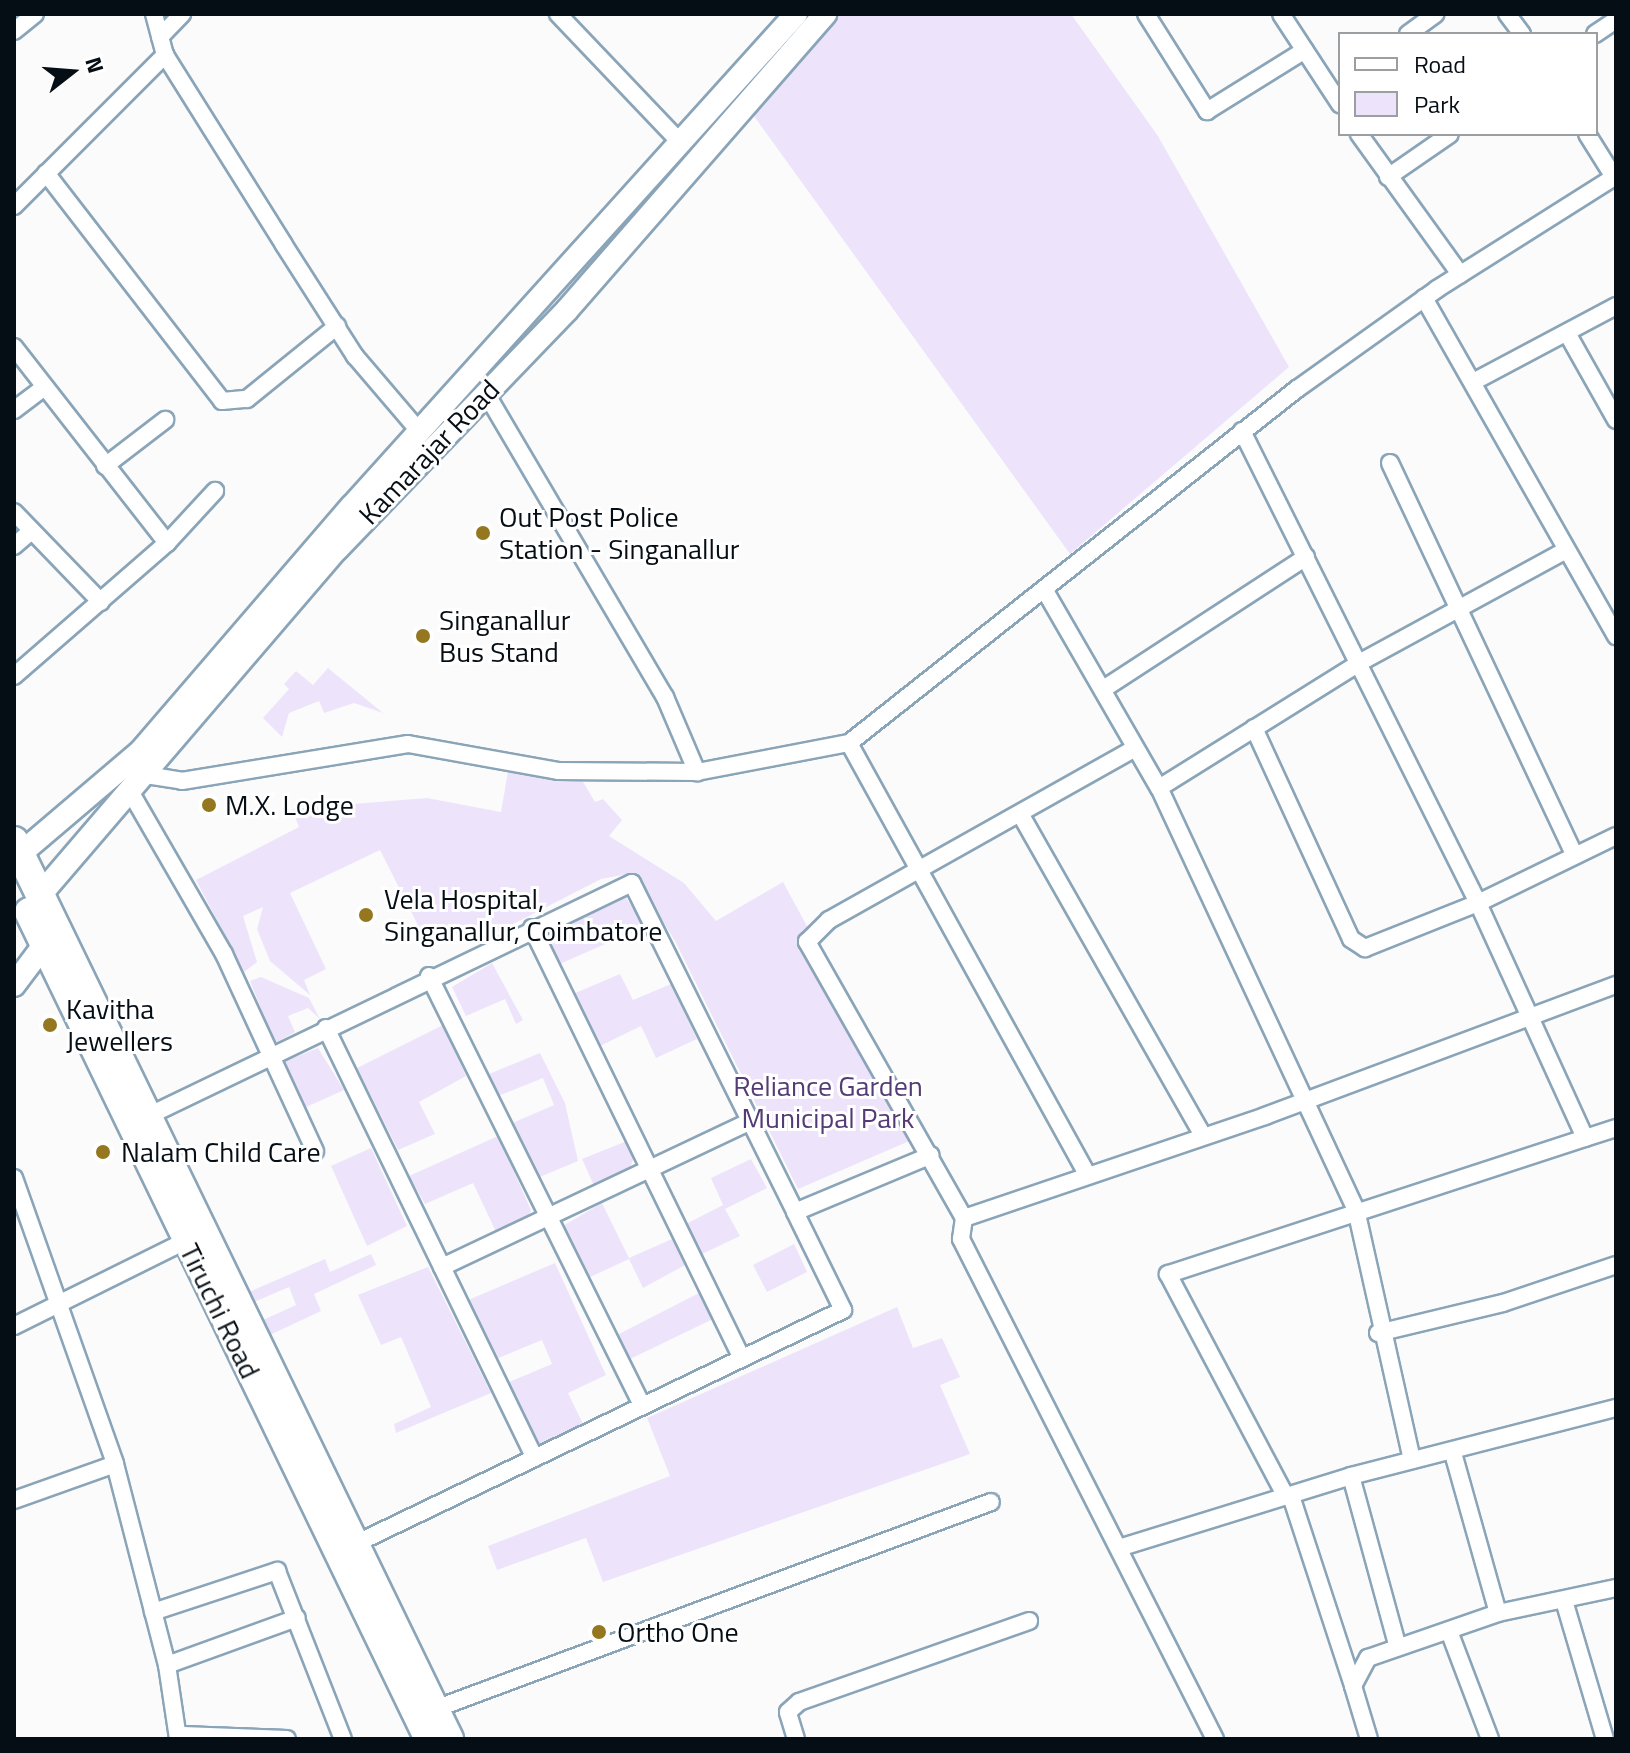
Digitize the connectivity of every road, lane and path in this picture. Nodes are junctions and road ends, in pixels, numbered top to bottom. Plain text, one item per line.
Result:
1 (35, 14) edge
2 (154, 14) edge
3 (182, 14) edge
4 (558, 14) edge
5 (796, 14) edge
6 (825, 14) edge
7 (1146, 14) edge
8 (1281, 14) edge
9 (1436, 14) edge
10 (1507, 14) edge
11 (1616, 20) edge
12 (14, 31) edge
13 (1411, 32) edge
14 (1520, 32) edge
15 (1598, 32) edge
16 (160, 37) junction
17 (1305, 50) junction
18 (165, 55) junction
19 (1335, 86) edge
20 (1360, 136) edge
21 (1447, 136) edge
22 (1588, 136) edge
23 (680, 142) junction
24 (46, 173) junction
25 (1388, 177) junction
26 (1614, 182) edge
27 (14, 206) edge
28 (1460, 274) junction
29 (1424, 298) junction
30 (1616, 306) edge
31 (337, 326) junction
32 (1567, 333) junction
33 (14, 347) edge
34 (1473, 382) junction
35 (43, 388) junction
36 (487, 395) junction
37 (14, 410) edge
38 (165, 420) dead end
39 (1616, 420) edge
40 (419, 431) junction
41 (1242, 431) junction
42 (1390, 463) dead end
43 (105, 466) junction
44 (215, 491) dead end
45 (14, 512) edge
46 (29, 533) junction
47 (167, 543) junction
48 (14, 546) edge
49 (1566, 550) junction
50 (1306, 557) junction
51 (1044, 589) junction
52 (101, 602) junction
53 (1462, 608) junction
54 (1616, 636) edge
55 (1359, 663) junction
56 (14, 676) edge
57 (1105, 688) junction
58 (1254, 728) junction
59 (849, 743) junction
60 (1135, 748) junction
61 (697, 772) junction
62 (146, 775) junction
63 (1159, 788) junction
64 (131, 793) junction
65 (1022, 817) junction
66 (1616, 836) edge
67 (17, 848) edge
68 (1574, 854) junction
69 (923, 871) junction
70 (14, 882) edge
71 (40, 895) junction
72 (1478, 903) junction
73 (532, 928) junction
74 (50, 938) junction
75 (429, 976) junction
76 (14, 985) edge
77 (1616, 985) edge
78 (1533, 1016) junction
79 (326, 1028) junction
80 (273, 1059) junction
81 (1309, 1097) junction
82 (148, 1116) junction
83 (747, 1123) junction
84 (1616, 1128) edge
85 (1203, 1136) junction
86 (1585, 1138) junction
87 (315, 1151) dead end
88 (931, 1155) junction
89 (649, 1169) junction
90 (1087, 1174) junction
91 (14, 1178) edge
92 (1356, 1210) junction
93 (795, 1212) junction
94 (964, 1218) junction
95 (550, 1219) junction
96 (185, 1241) junction
97 (1616, 1265) edge
98 (442, 1267) junction
99 (60, 1299) junction
100 (14, 1326) edge
101 (1378, 1333) junction
102 (742, 1358) junction
103 (256, 1364) junction
104 (642, 1406) junction
105 (1616, 1408) edge
106 (1453, 1453) junction
107 (535, 1458) junction
108 (1412, 1460) junction
109 (115, 1464) junction
110 (1351, 1476) junction
111 (1288, 1497) junction
112 (14, 1500) edge
113 (991, 1502) dead end
114 (355, 1544) junction
115 (1122, 1547) junction
116 (1616, 1588) edge
117 (1565, 1604) junction
118 (153, 1612) junction
119 (1498, 1613) junction
120 (297, 1618) junction
121 (1029, 1621) dead end
122 (1449, 1631) junction
123 (1397, 1644) junction
124 (167, 1665) junction
125 (1353, 1686) junction
126 (435, 1709) junction
127 (180, 1737) edge
128 (287, 1739) edge
129 (343, 1739) edge
130 (429, 1739) edge
131 (449, 1739) edge
132 (796, 1739) edge
133 (1215, 1739) edge
134 (1369, 1739) edge
135 (1490, 1739) edge
136 (1605, 1739) edge

1 - 12 street
2 - 16 street
3 - 16 street
4 - 23 street
5 - 23 main road, Kamarajar Road
6 - 36 main road, Kamarajar Road
7 - 17 street
8 - 17 street
9 - 13 street
10 - 14 street
11 - 15 street
16 - 18 street
17 - 19 street
18 - 24 street
18 - 31 street
20 - 25 street
21 - 25 street
22 - 26 street
23 - 40 main road, Kamarajar Road
24 - 27 street
24 - 31 street
25 - 28 street
26 - 28 street
28 - 29 street
29 - 34 street
29 - 41 street
30 - 32 street
31 - 40 street
32 - 34 street
32 - 39 street
33 - 35 street
34 - 49 street
35 - 37 street
35 - 43 street
36 - 61 street
36 - 62 main road, Kamarajar Road
38 - 43 street
40 - 67 main road, Kamarajar Road
41 - 50 street
41 - 51 street
42 - 53 street
43 - 47 street
44 - 47 street
45 - 46 street
46 - 48 street
46 - 52 street
47 - 52 street
49 - 53 street
49 - 54 street
50 - 55 street
50 - 57 street
51 - 57 street
51 - 59 street
52 - 56 street
53 - 55 street
53 - 68 street
55 - 58 street
55 - 72 street
57 - 60 street
58 - 63 street
58 - 72 street
59 - 61 street
59 - 69 street
60 - 63 street
60 - 65 street
61 - 62 street
62 - 64 main road, Kamarajar Road
63 - 81 street
64 - 71 main road, Kamarajar Road
64 - 80 street
65 - 69 street
65 - 85 street
66 - 68 street
67 - 71 highway
68 - 72 street
69 - 88 street
69 - 90 street
70 - 74 highway, Tiruchi Road
71 - 74 highway
72 - 78 street
73 - 75 street
73 - 83 street
73 - 89 street
74 - 76 main road
74 - 82 highway, Tiruchi Road
74 - 96 highway, Tiruchi Road
75 - 79 street
75 - 95 street
77 - 78 street
78 - 81 street
78 - 86 street
79 - 80 street
79 - 98 street
80 - 82 street
80 - 87 street
81 - 85 street
81 - 92 street
82 - 103 highway, Tiruchi Road
83 - 89 street
83 - 93 street
84 - 86 street
85 - 90 street
86 - 92 street
88 - 93 street
88 - 94 street
89 - 95 street
89 - 102 street
90 - 94 street
91 - 99 street
92 - 101 street
92 - 111 street
93 - 102 street
94 - 115 street
95 - 98 street
95 - 104 street
96 - 99 street
96 - 103 highway, Tiruchi Road
97 - 101 street
98 - 107 street
99 - 100 street
99 - 109 street
101 - 108 street
102 - 104 street
103 - 114 highway, Tiruchi Road
103 - 130 highway, Tiruchi Road
104 - 107 street
105 - 106 street
106 - 108 street
106 - 119 street
107 - 114 street
108 - 110 street
109 - 112 street
109 - 118 street
110 - 111 street
110 - 123 street
111 - 115 street
111 - 125 street
113 - 126 street
114 - 126 highway, Tiruchi Road
115 - 133 street
116 - 117 street
117 - 119 street
117 - 136 street
118 - 120 street
118 - 124 street
119 - 122 street
120 - 124 street
120 - 129 street
121 - 132 street
122 - 123 street
122 - 135 street
123 - 125 street
124 - 127 street
125 - 134 street
126 - 131 highway, Tiruchi Road
127 - 128 street

